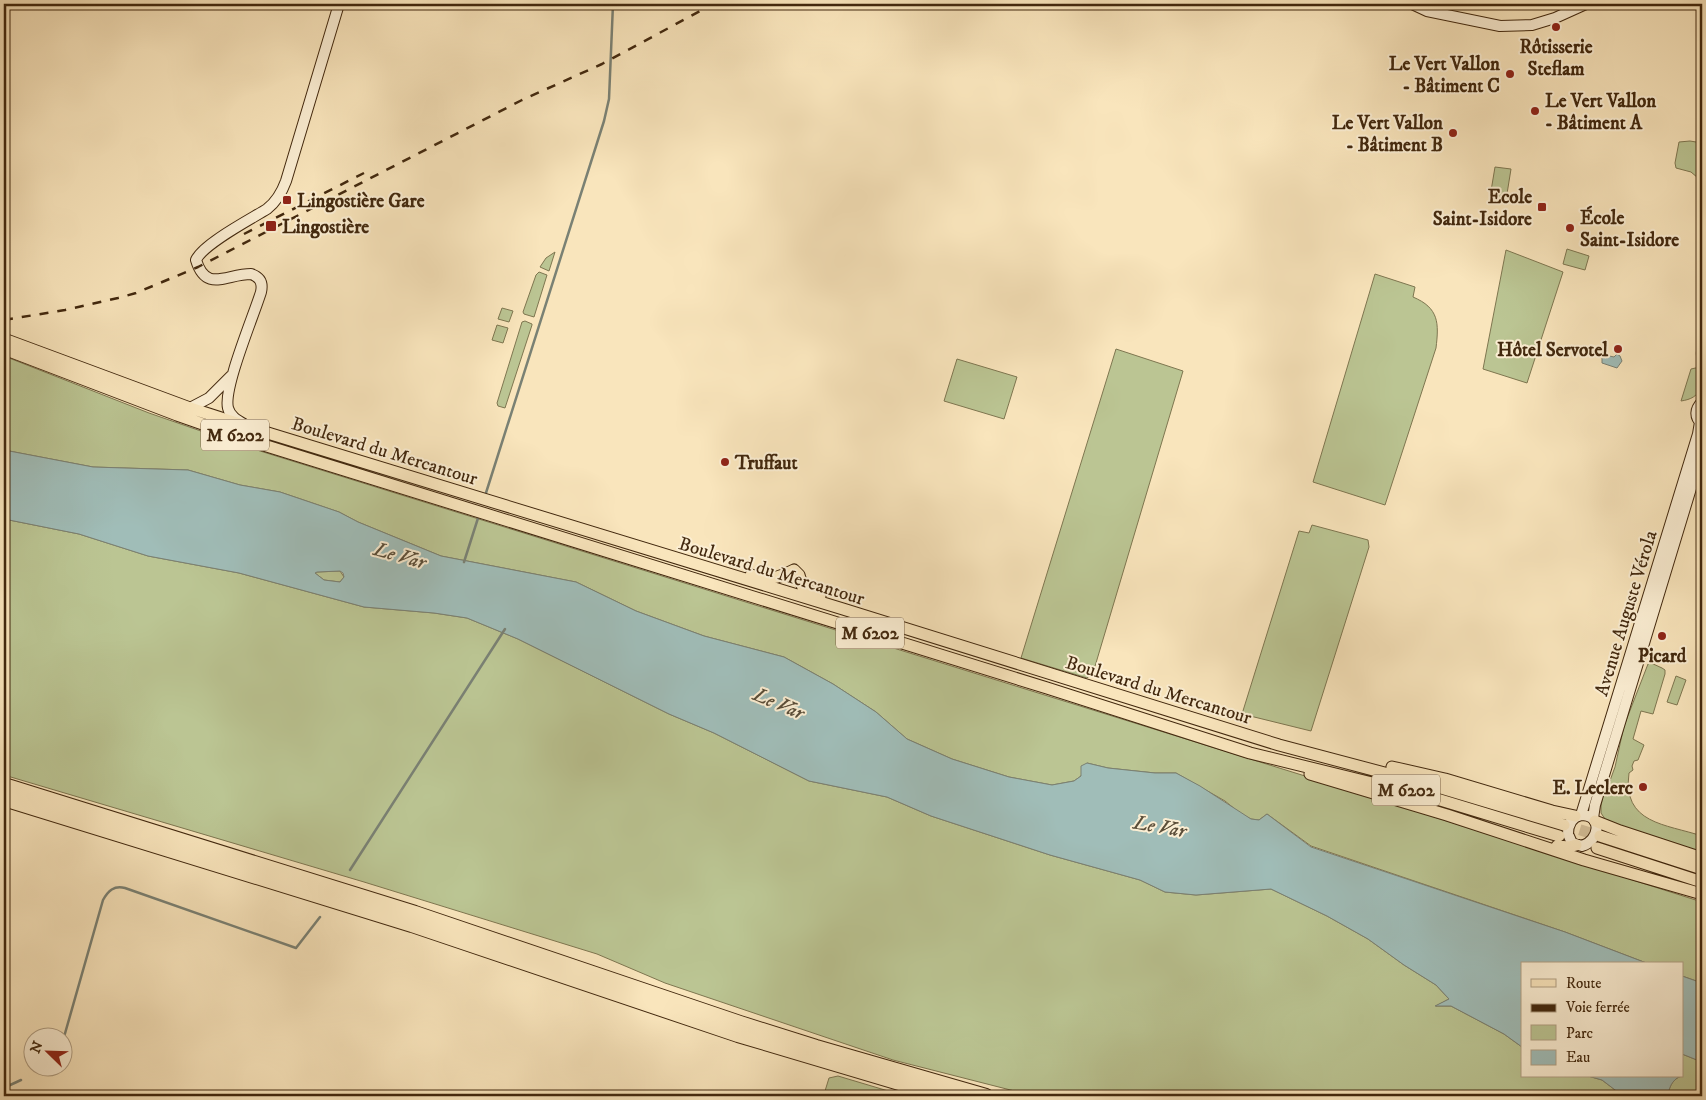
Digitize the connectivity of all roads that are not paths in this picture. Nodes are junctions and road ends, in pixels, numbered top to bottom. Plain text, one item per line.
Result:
1 (339, 4) edge
2 (1412, 4) edge
3 (1586, 4) edge
4 (4, 339) edge
5 (4, 349) edge
6 (231, 376) junction
7 (1702, 402) edge
8 (190, 408) junction
9 (1701, 423) edge
10 (249, 427) junction
11 (1702, 452) edge
12 (723, 574) junction
13 (843, 609) junction
14 (1250, 752) junction
15 (1309, 754) junction
16 (4, 785) edge
17 (4, 799) edge
18 (1448, 815) junction
19 (1578, 815) junction
20 (1594, 820) junction
21 (1564, 825) tunnel mouth
22 (1559, 836) tunnel mouth
23 (1600, 836) tunnel mouth
24 (1579, 846) junction
25 (1597, 848) tunnel mouth
26 (1702, 858) edge
27 (1702, 869) edge
28 (1626, 871) junction
29 (1702, 882) edge
30 (1702, 894) edge
31 (943, 1096) edge
32 (986, 1096) edge

1 - 6 main road
2 - 3 main road
4 - 8 main road, Boulevard du Mercantour / M 6202
5 - 14 main road, Boulevard du Mercantour / M 6202
6 - 8 main road
6 - 10 main road
7 - 9 main road, Avenue Auguste Vérola
8 - 10 main road, Boulevard du Mercantour / M 6202
9 - 19 main road, Avenue Auguste Vérola
10 - 12 main road, Boulevard du Mercantour / M 6202
11 - 20 main road, Avenue Auguste Vérola
12 - 13 main road, Boulevard du Mercantour / M 6202
12 - 13 main road
13 - 15 main road, Boulevard du Mercantour / M 6202
14 - 18 main road
14 - 22 main road, Boulevard du Mercantour / M 6202
15 - 19 main road
15 - 21 main road, Boulevard du Mercantour / M 6202
16 - 32 highway
17 - 31 highway
18 - 24 main road
18 - 28 main road
19 - 20 main road
19 - 24 main road
20 - 24 main road
20 - 26 main road
23 - 27 main road
24 - 28 main road
25 - 29 main road
28 - 30 main road

